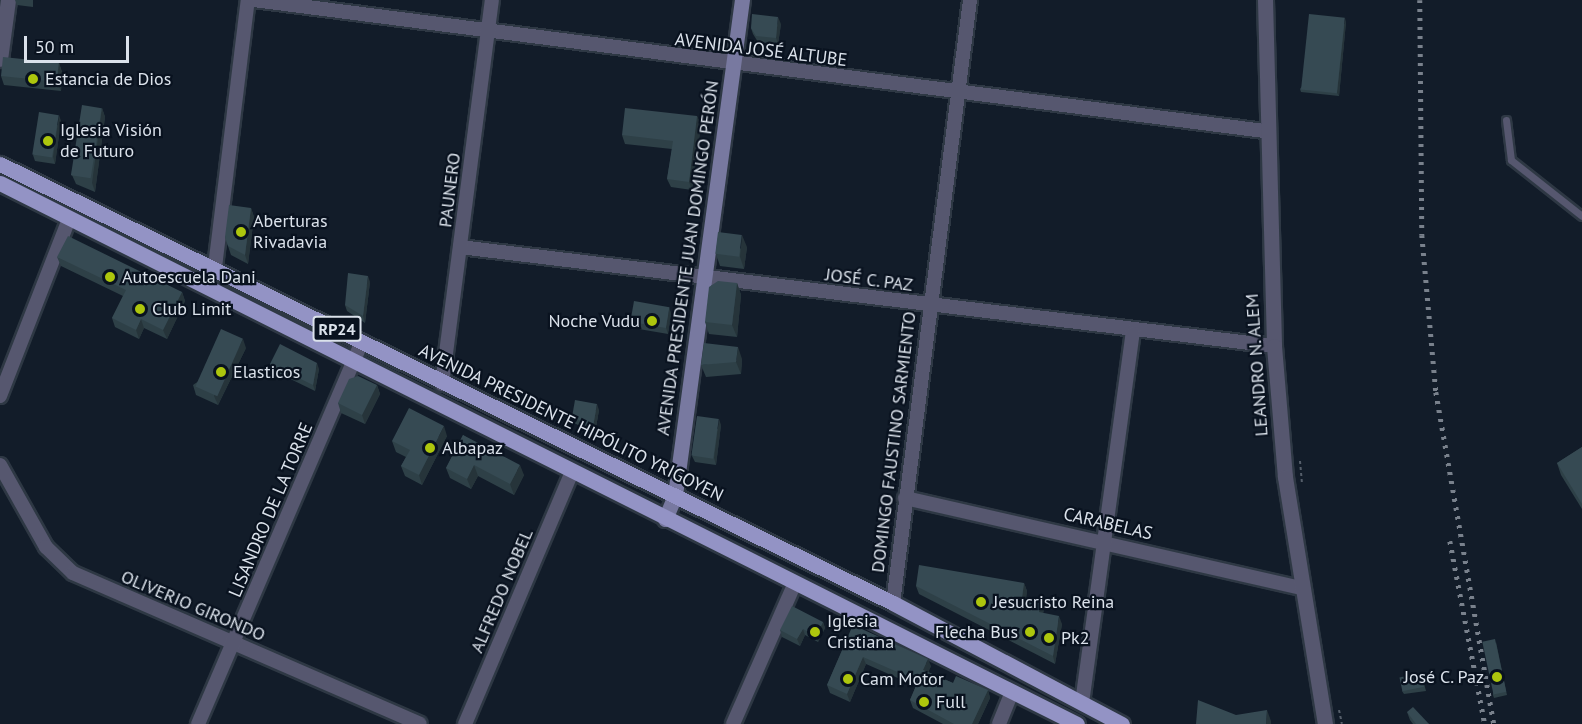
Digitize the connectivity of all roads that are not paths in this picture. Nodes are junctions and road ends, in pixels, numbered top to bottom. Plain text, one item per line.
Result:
1 (8, 0) edge
2 (248, 0) edge
3 (254, 0) edge
4 (492, 0) edge
5 (742, 0) edge
6 (970, 0) edge
7 (1265, 0) edge
8 (488, 32) junction
9 (0, 59) edge
10 (734, 65) junction
11 (957, 91) junction
12 (1506, 120) dead end
13 (1264, 131) junction
14 (0, 164) edge
15 (0, 183) edge
16 (1582, 216) edge
17 (69, 219) junction
18 (460, 247) junction
19 (215, 267) junction
20 (704, 279) junction
21 (929, 305) junction
22 (1133, 333) junction
23 (362, 342) junction
24 (1274, 346) junction
25 (353, 361) junction
26 (442, 384) junction
27 (0, 396) edge
28 (0, 465) edge
29 (572, 472) junction
30 (675, 495) junction
31 (905, 498) junction
32 (665, 519) junction
33 (1107, 542) junction
34 (795, 583) junction
35 (1302, 588) junction
36 (893, 603) junction
37 (234, 642) junction
38 (1012, 692) junction
39 (1082, 703) junction
40 (198, 724) edge
41 (420, 724) edge
42 (465, 724) edge
43 (733, 724) edge
44 (999, 724) edge
45 (1077, 724) edge
46 (1122, 724) edge
47 (1325, 724) edge

1 - 9 street
2 - 19 street
3 - 8 street, AVENIDA JOSÉ ALTUBE
4 - 8 street, PAUNERO
5 - 10 main road, AVENIDA PRESIDENTE JUAN DOMINGO PERÓN
6 - 11 street, DOMINGO FAUSTINO SARMIENTO
7 - 13 street, LEANDRO N. ALEM
8 - 10 street, AVENIDA JOSÉ ALTUBE
8 - 18 street, PAUNERO
10 - 11 street, AVENIDA JOSÉ ALTUBE
10 - 20 main road, AVENIDA PRESIDENTE JUAN DOMINGO PERÓN
11 - 13 street, AVENIDA JOSÉ ALTUBE
11 - 21 street, DOMINGO FAUSTINO SARMIENTO
12 - 16 lane
13 - 24 street, LEANDRO N. ALEM
14 - 19 main road, AVENIDA PRESIDENTE HIPÓLITO YRIGOYEN / RP24
15 - 17 main road, RP24
17 - 25 main road, RP24
17 - 27 street
18 - 20 street, JOSÉ C. PAZ
18 - 26 street, PAUNERO
19 - 23 main road, AVENIDA PRESIDENTE HIPÓLITO YRIGOYEN / RP24
20 - 21 street, JOSÉ C. PAZ
20 - 30 main road, AVENIDA PRESIDENTE JUAN DOMINGO PERÓN
21 - 22 street, JOSÉ C. PAZ
21 - 31 street, DOMINGO FAUSTINO SARMIENTO
22 - 24 street, JOSÉ C. PAZ
22 - 33 street
23 - 25 street, LISANDRO DE LA TORRE
23 - 26 main road, AVENIDA PRESIDENTE HIPÓLITO YRIGOYEN / RP24
24 - 35 street, LEANDRO N. ALEM
25 - 29 main road, RP24
25 - 37 street, LISANDRO DE LA TORRE
26 - 30 main road, AVENIDA PRESIDENTE HIPÓLITO YRIGOYEN / RP24
28 - 37 street, OLIVERIO GIRONDO
29 - 32 main road, RP24
29 - 42 street, ALFREDO NOBEL
30 - 32 main road, AVENIDA PRESIDENTE JUAN DOMINGO PERÓN
30 - 36 main road, AVENIDA PRESIDENTE HIPÓLITO YRIGOYEN / RP24
31 - 33 street, CARABELAS
31 - 36 street, DOMINGO FAUSTINO SARMIENTO
32 - 34 main road, RP24
33 - 35 street, CARABELAS
33 - 39 street
34 - 38 main road, RP24
34 - 43 street
35 - 47 street, LEANDRO N. ALEM
36 - 39 main road, AVENIDA PRESIDENTE HIPÓLITO YRIGOYEN / RP24
37 - 40 street, LISANDRO DE LA TORRE
37 - 41 street, OLIVERIO GIRONDO
38 - 44 street
38 - 45 main road, RP24
39 - 46 main road, AVENIDA PRESIDENTE HIPÓLITO YRIGOYEN / RP24

